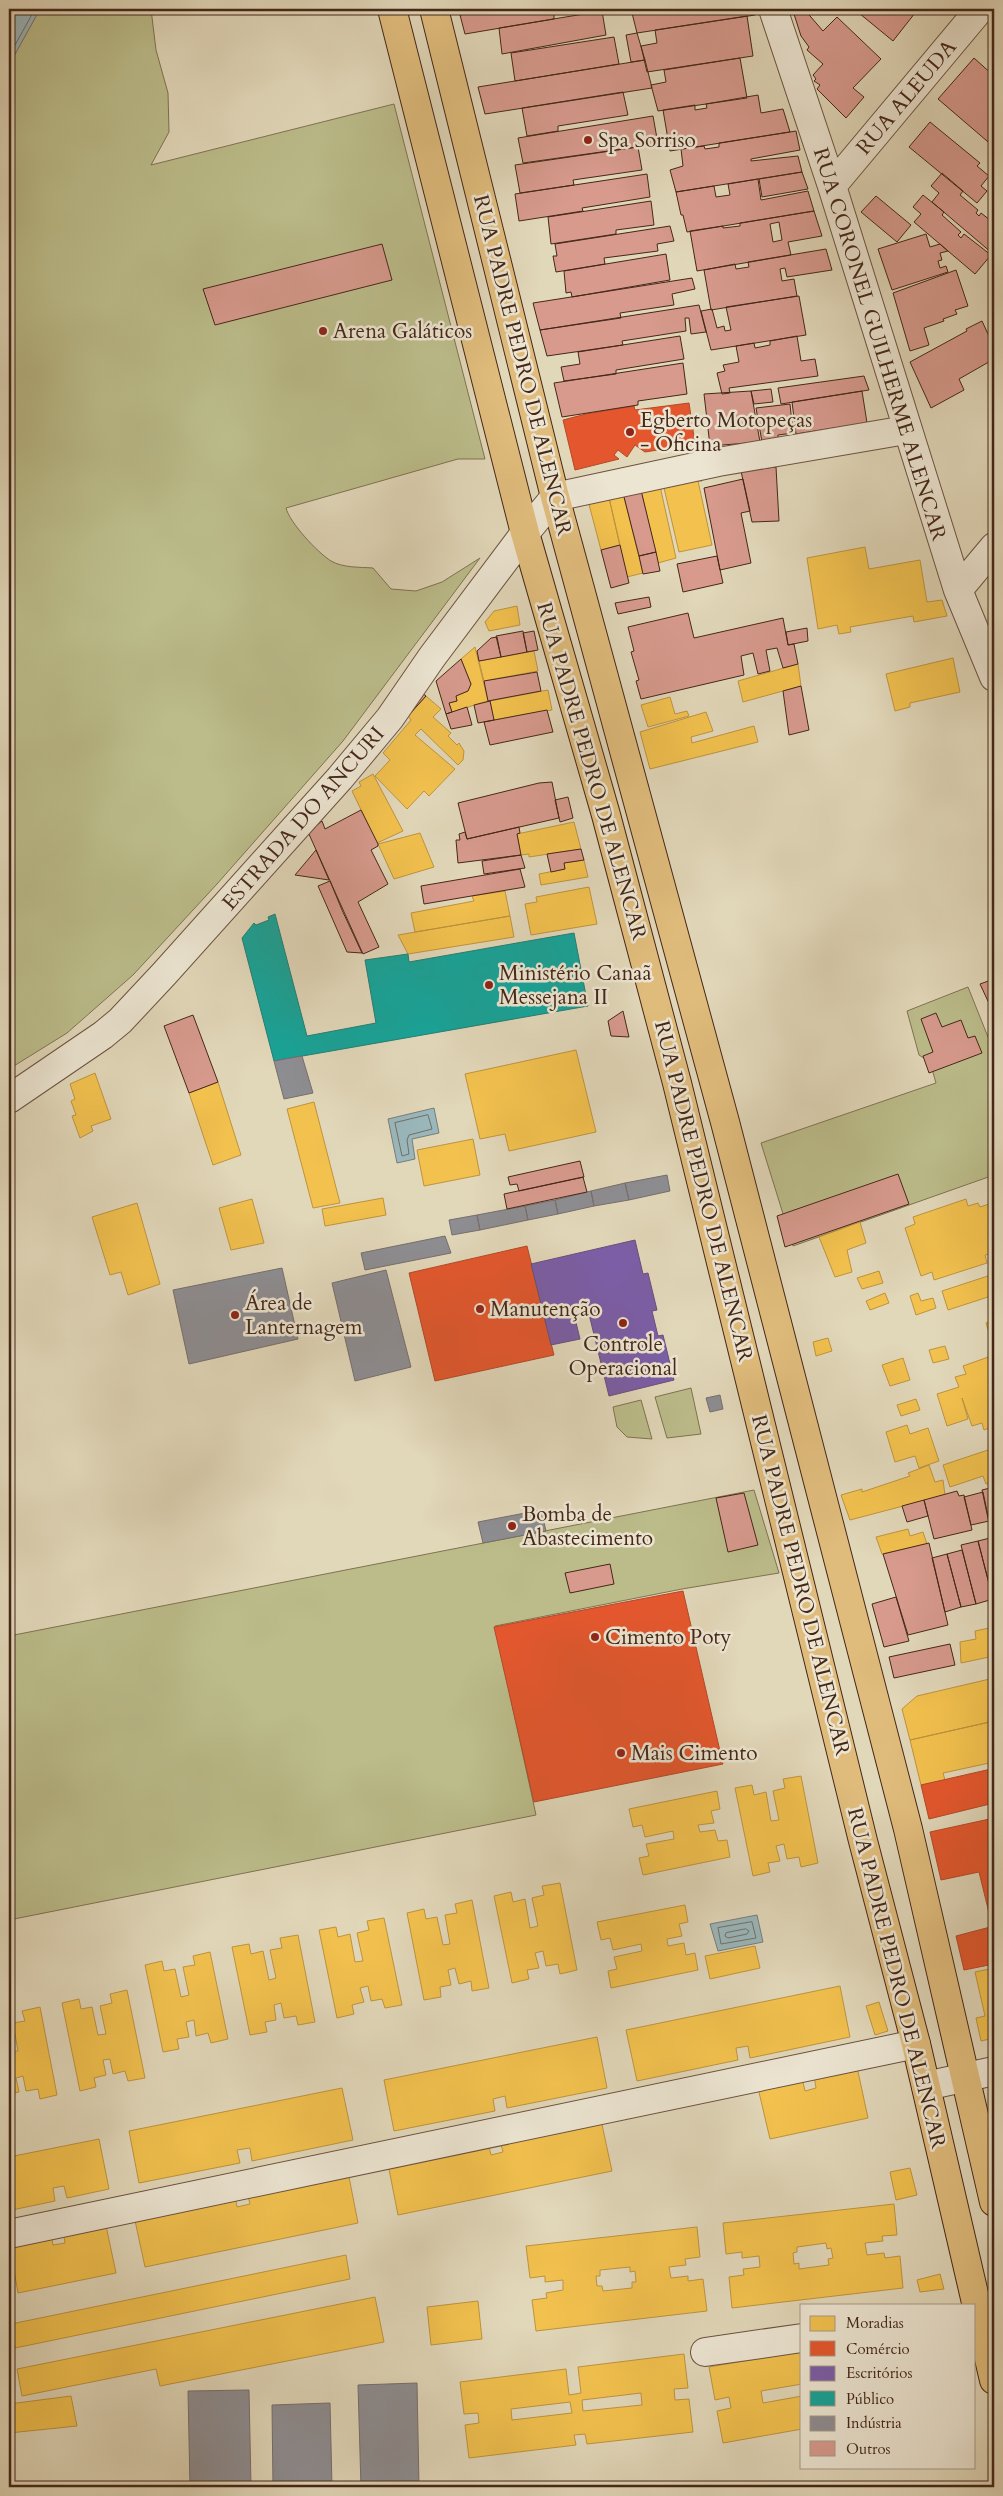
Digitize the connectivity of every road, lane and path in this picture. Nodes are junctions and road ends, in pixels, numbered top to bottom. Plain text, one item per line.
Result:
1 (392, 9) edge
2 (434, 9) edge
3 (773, 9) edge
4 (980, 9) edge
5 (832, 186) junction
6 (906, 430) junction
7 (556, 496) junction
8 (525, 533) junction
9 (994, 547) edge
10 (958, 590) junction
11 (994, 677) edge
12 (9, 1098) edge
13 (798, 1408) junction
14 (760, 1417) junction
15 (916, 2044) junction
16 (994, 2071) edge
17 (966, 2077) junction
18 (926, 2086) junction
19 (994, 2202) edge
20 (9, 2234) edge
21 (974, 2304) edge
22 (976, 2311) edge
23 (800, 2338) edge
24 (705, 2352) dead end
25 (994, 2380) edge

1 - 8 main road, RUA PADRE PEDRO DE ALENCAR
2 - 7 main road, RUA PADRE PEDRO DE ALENCAR
3 - 5 street, RUA CORONEL GUILHERME ALENCAR
4 - 5 street, RUA ALEUDA
5 - 6 street, RUA CORONEL GUILHERME ALENCAR
6 - 7 street
6 - 10 street, RUA CORONEL GUILHERME ALENCAR
7 - 8 street, ESTRADA DO ANCURI
7 - 13 main road, RUA PADRE PEDRO DE ALENCAR
8 - 12 street, ESTRADA DO ANCURI
8 - 14 main road, RUA PADRE PEDRO DE ALENCAR
9 - 10 street
10 - 11 street, RUA CORONEL GUILHERME ALENCAR
13 - 14 main road
13 - 17 main road, RUA PADRE PEDRO DE ALENCAR
14 - 15 main road, RUA PADRE PEDRO DE ALENCAR
15 - 18 main road, RUA PADRE PEDRO DE ALENCAR
15 - 20 street
16 - 17 street
17 - 18 street
17 - 19 main road, RUA PADRE PEDRO DE ALENCAR
18 - 21 main road, RUA PADRE PEDRO DE ALENCAR
22 - 25 main road, RUA PADRE PEDRO DE ALENCAR
23 - 24 street

